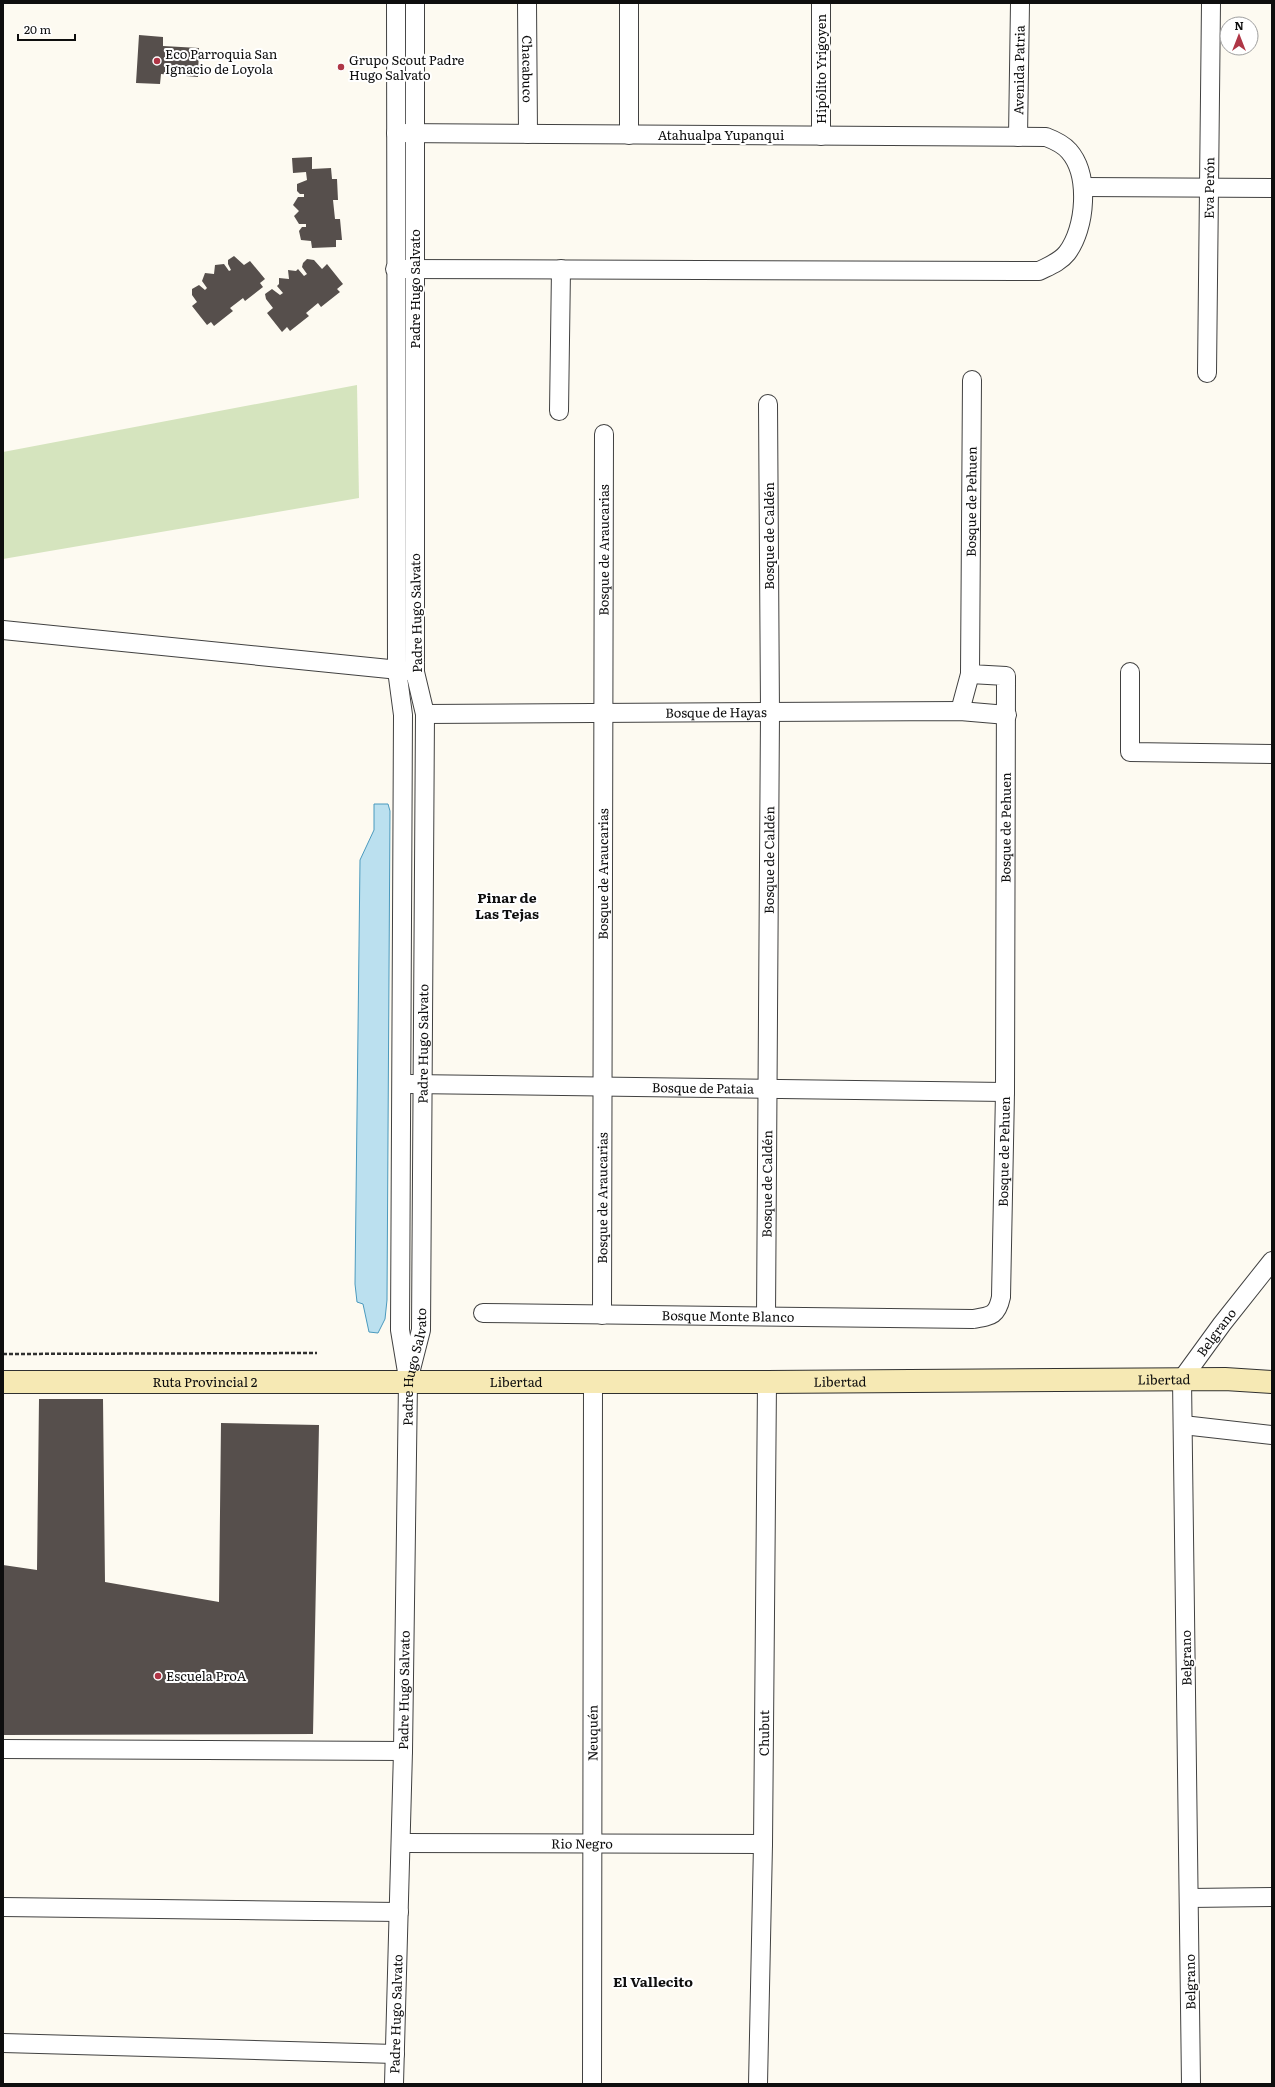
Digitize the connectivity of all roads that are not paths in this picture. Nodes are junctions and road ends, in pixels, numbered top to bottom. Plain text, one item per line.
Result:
1 (396, 3) edge
2 (415, 3) edge
3 (527, 3) edge
4 (629, 3) edge
5 (821, 3) edge
6 (1020, 3) edge
7 (1211, 3) edge
8 (396, 133) junction
9 (415, 133) junction
10 (528, 134) junction
11 (629, 135) junction
12 (822, 136) junction
13 (1018, 136) junction
14 (1083, 187) junction
15 (1208, 187) junction
16 (1272, 188) edge
17 (396, 269) junction
18 (415, 269) junction
19 (560, 269) junction
20 (1207, 373) dead end
21 (972, 380) dead end
22 (768, 404) dead end
23 (559, 411) dead end
24 (604, 434) dead end
25 (3, 630) edge
26 (397, 670) junction
27 (415, 672) junction
28 (1130, 672) dead end
29 (970, 674) junction
30 (960, 711) junction
31 (770, 713) junction
32 (425, 714) junction
33 (603, 714) junction
34 (1007, 715) junction
35 (1272, 754) edge
36 (402, 1084) junction
37 (422, 1085) junction
38 (602, 1087) junction
39 (768, 1089) junction
40 (1005, 1092) junction
41 (1272, 1262) edge
42 (999, 1308) joint
43 (483, 1313) dead end
44 (602, 1315) junction
45 (766, 1316) junction
46 (1182, 1379) junction
47 (408, 1381) junction
48 (3, 1382) edge
49 (593, 1382) junction
50 (766, 1382) junction
51 (1272, 1382) edge
52 (1183, 1425) junction
53 (1272, 1435) edge
54 (3, 1749) edge
55 (403, 1752) junction
56 (401, 1843) junction
57 (592, 1844) junction
58 (763, 1844) junction
59 (1272, 1897) edge
60 (1189, 1898) junction
61 (3, 1907) edge
62 (399, 1912) junction
63 (3, 2043) edge
64 (395, 2054) junction
65 (394, 2084) edge
66 (592, 2084) edge
67 (758, 2084) edge
68 (1191, 2084) edge

1 - 8 street, Padre Hugo Salvato
2 - 9 street, Padre Hugo Salvato
3 - 10 street, Chacabuco
4 - 11 street
5 - 12 street, Hipólito Yrigoyen
6 - 13 street, Avenida Patria
7 - 15 street, Eva Perón
8 - 9 street, Atahualpa Yupanqui
8 - 17 street, Padre Hugo Salvato
9 - 10 street, Atahualpa Yupanqui
9 - 18 street, Padre Hugo Salvato
10 - 11 street, Atahualpa Yupanqui
11 - 12 street, Atahualpa Yupanqui
12 - 13 street, Atahualpa Yupanqui
13 - 14 street, Atahualpa Yupanqui
14 - 15 street
14 - 19 street
15 - 16 street
15 - 20 street, Eva Perón
17 - 18 street
17 - 26 street, Padre Hugo Salvato
18 - 19 street
18 - 27 street, Padre Hugo Salvato
19 - 23 street
21 - 29 street, Bosque de Pehuen
22 - 31 street, Bosque de Caldén
24 - 33 street, Bosque de Araucarias
25 - 26 street
26 - 27 street
26 - 36 street, Padre Hugo Salvato
27 - 32 street, Padre Hugo Salvato
28 - 35 street
29 - 30 street
29 - 34 street, Bosque de Pehuen
30 - 31 street, Bosque de Hayas
30 - 34 street, Bosque de Hayas
31 - 33 street, Bosque de Hayas
31 - 39 street, Bosque de Caldén
32 - 33 street, Bosque de Hayas
32 - 37 street, Padre Hugo Salvato
33 - 38 street, Bosque de Araucarias
34 - 40 street, Bosque de Pehuen
36 - 37 street, Bosque de Pataia
36 - 47 street, Padre Hugo Salvato
37 - 38 street, Bosque de Pataia
37 - 47 street, Padre Hugo Salvato
38 - 39 street, Bosque de Pataia
38 - 44 street, Bosque de Araucarias
39 - 40 street, Bosque de Pataia
39 - 45 street, Bosque de Caldén
40 - 42 street, Bosque de Pehuen
41 - 46 street, Belgrano
42 - 45 street, Bosque Monte Blanco
43 - 44 street, Bosque Monte Blanco
44 - 45 street, Bosque Monte Blanco
46 - 50 main road, Libertad
46 - 51 main road, Libertad
46 - 52 street, Belgrano
47 - 48 main road, Ruta Provincial 2
47 - 49 main road, Libertad
47 - 55 street, Padre Hugo Salvato
49 - 50 main road, Libertad
49 - 57 street, Neuquén
50 - 58 street, Chubut
52 - 53 street
52 - 60 street, Belgrano
54 - 55 street
55 - 56 street, Padre Hugo Salvato
56 - 57 street, Rio Negro
56 - 62 street, Padre Hugo Salvato
57 - 58 street, Rio Negro
57 - 66 street, Neuquén
58 - 67 street, Chubut
59 - 60 street
60 - 68 street, Belgrano
61 - 62 street
62 - 64 street, Padre Hugo Salvato
63 - 64 street
64 - 65 street, Padre Hugo Salvato

